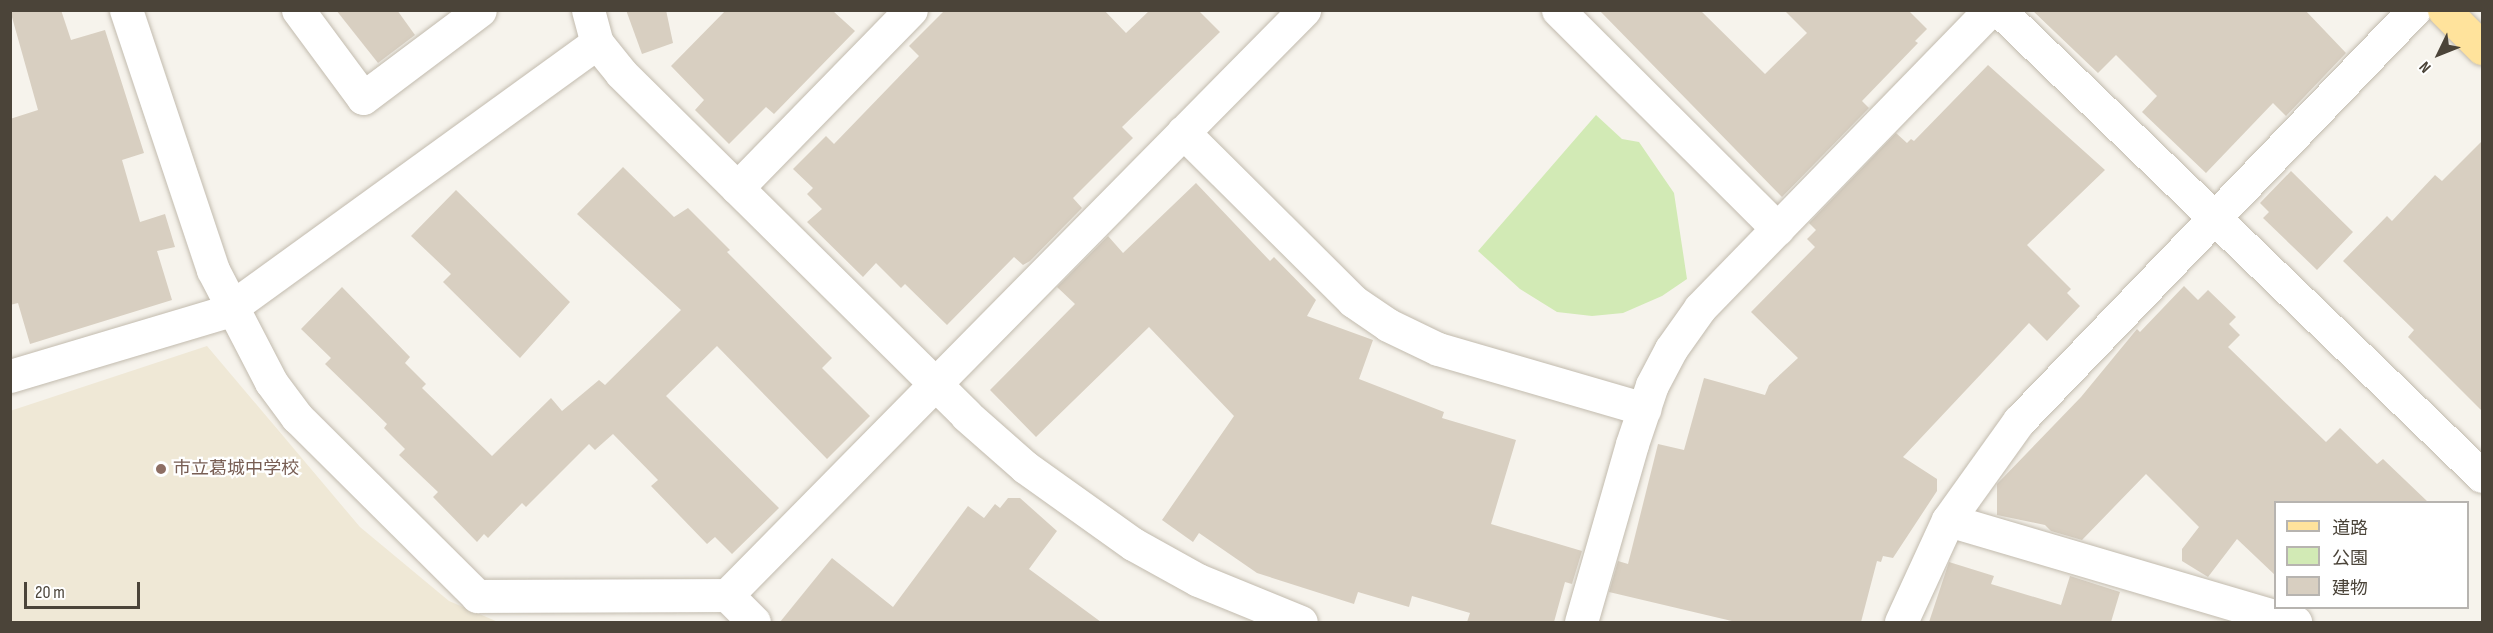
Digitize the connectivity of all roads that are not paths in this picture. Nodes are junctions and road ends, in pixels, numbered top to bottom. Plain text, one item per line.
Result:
1 (126, 10) edge
2 (298, 10) edge
3 (480, 10) edge
4 (588, 10) edge
5 (911, 10) edge
6 (1304, 10) edge
7 (1558, 10) edge
8 (1990, 10) edge
9 (1999, 10) edge
10 (2414, 10) edge
11 (2444, 10) edge
12 (597, 43) junction
13 (2482, 48) edge
14 (1183, 132) junction
15 (737, 188) junction
16 (2215, 218) junction
17 (1778, 229) junction
18 (232, 307) junction
19 (10, 376) edge
20 (934, 384) junction
21 (1644, 409) junction
22 (2482, 476) edge
23 (1948, 520) junction
24 (727, 595) junction
25 (754, 622) edge
26 (1301, 622) edge
27 (1581, 622) edge
28 (1901, 622) edge
29 (2295, 622) edge

1 - 18 street
2 - 3 street
4 - 12 street
5 - 15 street
6 - 14 street
7 - 17 street
8 - 17 street
9 - 16 street
10 - 16 street
11 - 13 main road
12 - 15 street
12 - 18 street
14 - 20 street
14 - 21 street
15 - 20 street
16 - 22 street
16 - 23 street
17 - 21 street
18 - 19 street
18 - 24 street
20 - 24 street
20 - 26 street
21 - 27 street
23 - 28 street
23 - 29 street
24 - 25 street

